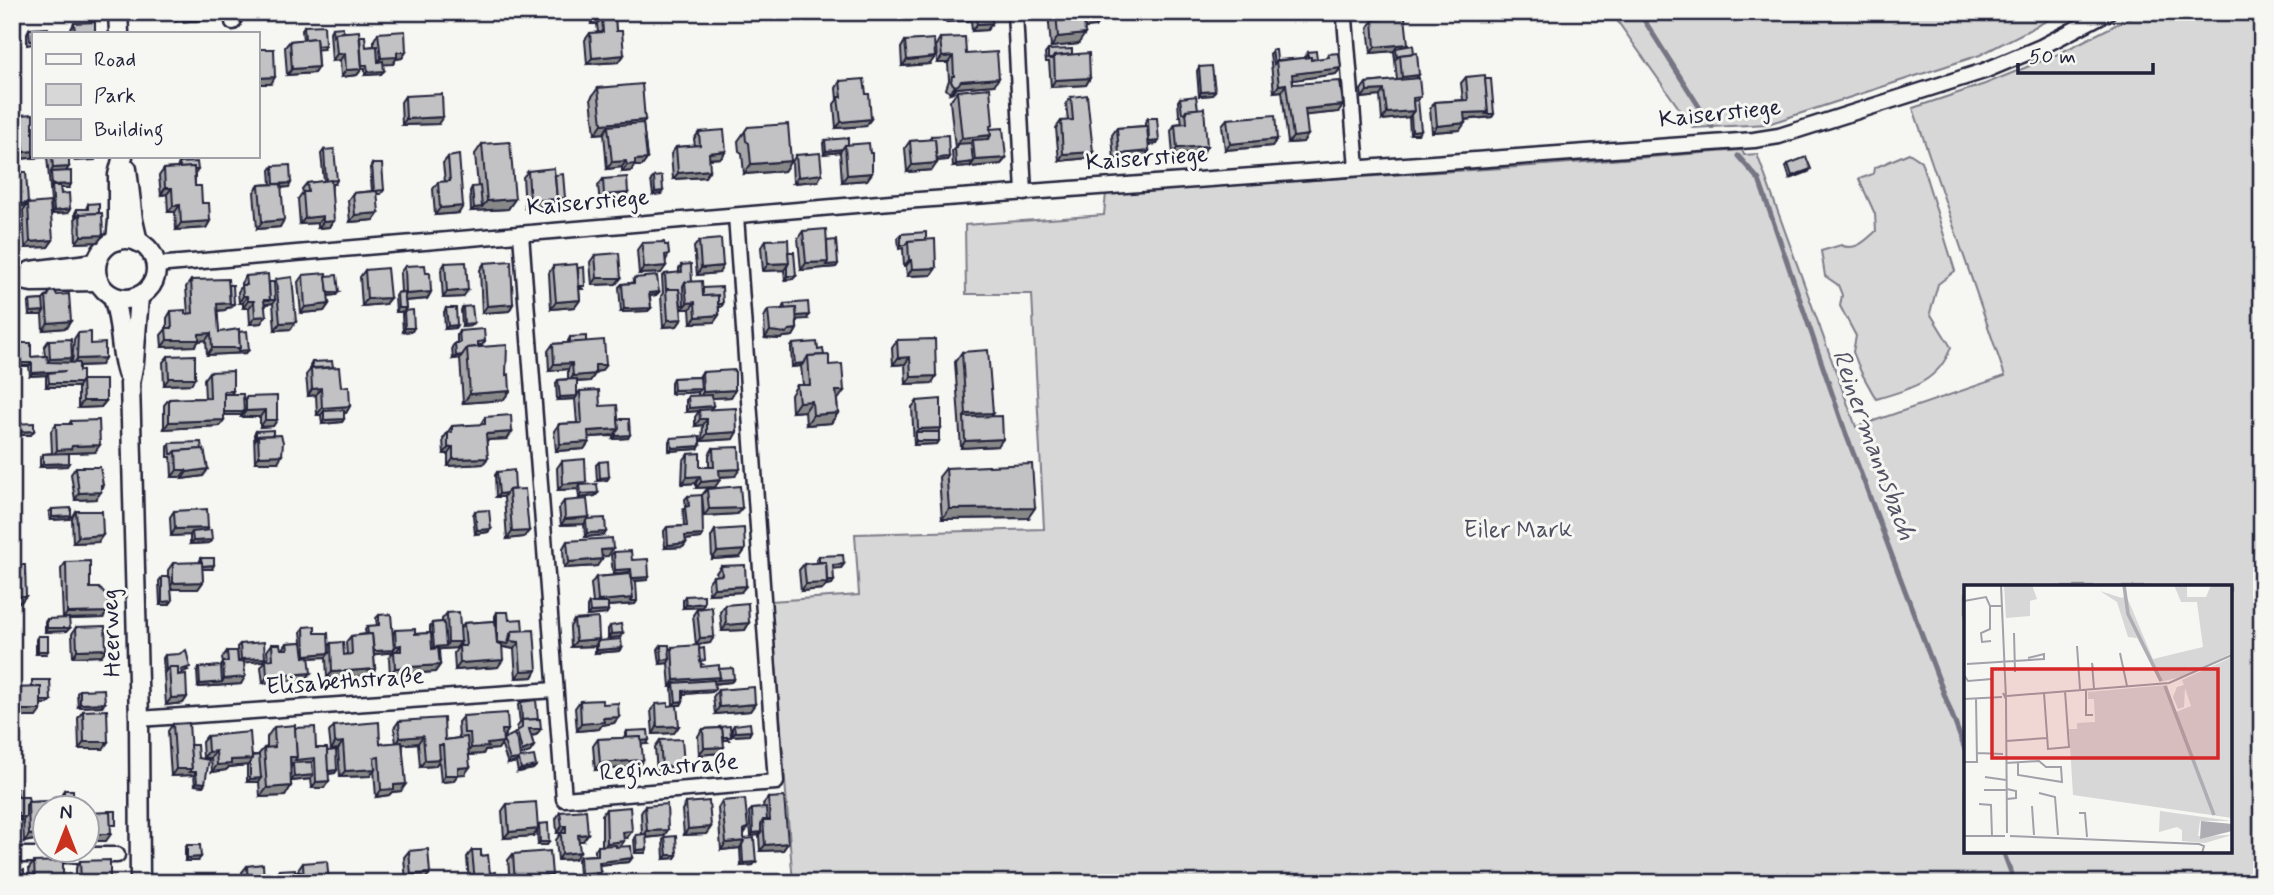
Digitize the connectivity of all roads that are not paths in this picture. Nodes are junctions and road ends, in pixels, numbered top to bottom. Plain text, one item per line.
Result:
1 (118, 12) edge
2 (1015, 12) edge
3 (1342, 12) edge
4 (2108, 12) edge
5 (119, 32) edge
6 (123, 158) edge
7 (1357, 168) junction
8 (1024, 193) junction
9 (736, 216) junction
10 (521, 234) junction
11 (116, 241) junction
12 (138, 242) junction
13 (156, 265) junction
14 (97, 272) junction
15 (14, 278) edge
16 (139, 296) junction
17 (113, 297) junction
18 (130, 383) junction
19 (555, 690) junction
20 (139, 719) junction
21 (12, 855) edge
22 (117, 855) dead end
23 (141, 883) edge

1 - 5 street
2 - 8 street
3 - 7 street
4 - 7 street, Kaiserstiege
6 - 11 street
6 - 12 street
7 - 8 street, Kaiserstiege
8 - 9 street, Kaiserstiege
9 - 10 street, Kaiserstiege
9 - 19 street, Reginastraße
10 - 13 street, Kaiserstiege
10 - 19 street, Reginastraße
11 - 12 street
11 - 14 street
12 - 13 street
13 - 16 street
14 - 15 street
14 - 17 street
16 - 17 street
16 - 18 street, Heerweg
17 - 18 street, Heerweg
18 - 20 street, Heerweg
19 - 20 street, Elisabethstraße
20 - 23 street, Heerweg
21 - 22 street

